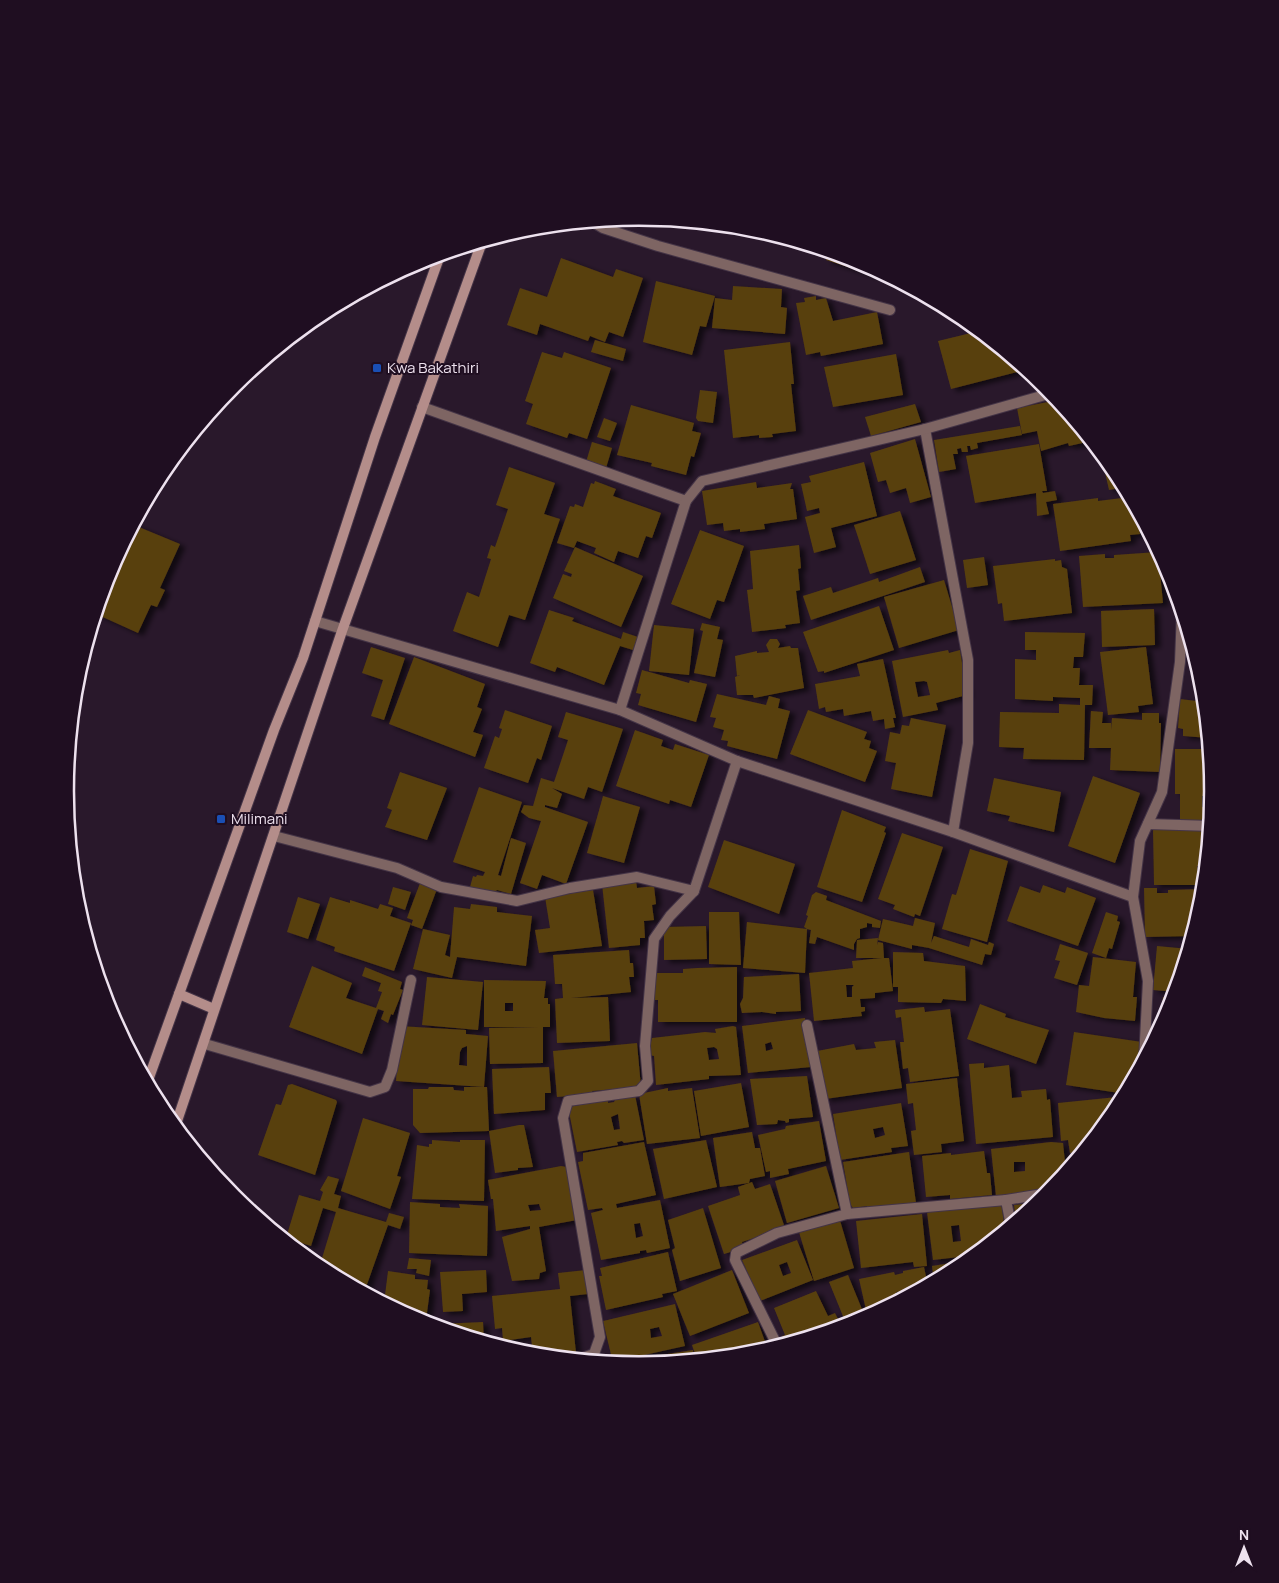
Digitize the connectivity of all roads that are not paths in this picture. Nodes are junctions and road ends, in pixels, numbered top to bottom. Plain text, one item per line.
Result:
1 (601, 227) edge
2 (479, 249) edge
3 (437, 264) edge
4 (890, 310) dead end
5 (1044, 395) edge
6 (422, 407) junction
7 (925, 429) junction
8 (686, 501) junction
9 (315, 621) junction
10 (1181, 630) edge
11 (342, 631) junction
12 (620, 710) junction
13 (737, 761) junction
14 (1148, 824) junction
15 (1204, 826) edge
16 (953, 832) junction
17 (274, 836) junction
18 (694, 890) junction
19 (1133, 897) junction
20 (412, 980) dead end
21 (179, 994) junction
22 (214, 1009) junction
23 (807, 1025) dead end
24 (205, 1044) junction
25 (1145, 1046) edge
26 (150, 1074) edge
27 (178, 1118) edge
28 (1037, 1195) edge
29 (1006, 1200) junction
30 (847, 1214) junction
31 (1010, 1220) edge
32 (775, 1340) edge
33 (592, 1355) edge

1 - 4 street
2 - 6 main road
3 - 9 main road
5 - 7 street
6 - 8 street
6 - 11 main road
7 - 8 street
7 - 16 street
8 - 12 street
9 - 11 street
9 - 21 main road
10 - 14 street
11 - 12 street
11 - 17 main road
12 - 13 street
13 - 16 street
13 - 18 street
14 - 15 street
14 - 19 street
16 - 19 street
17 - 18 street
17 - 22 main road
18 - 33 street
19 - 25 street
20 - 24 street
21 - 22 main road
21 - 26 main road
22 - 24 main road
23 - 30 street
24 - 27 main road
28 - 29 street
29 - 30 street
29 - 31 street
30 - 32 street

